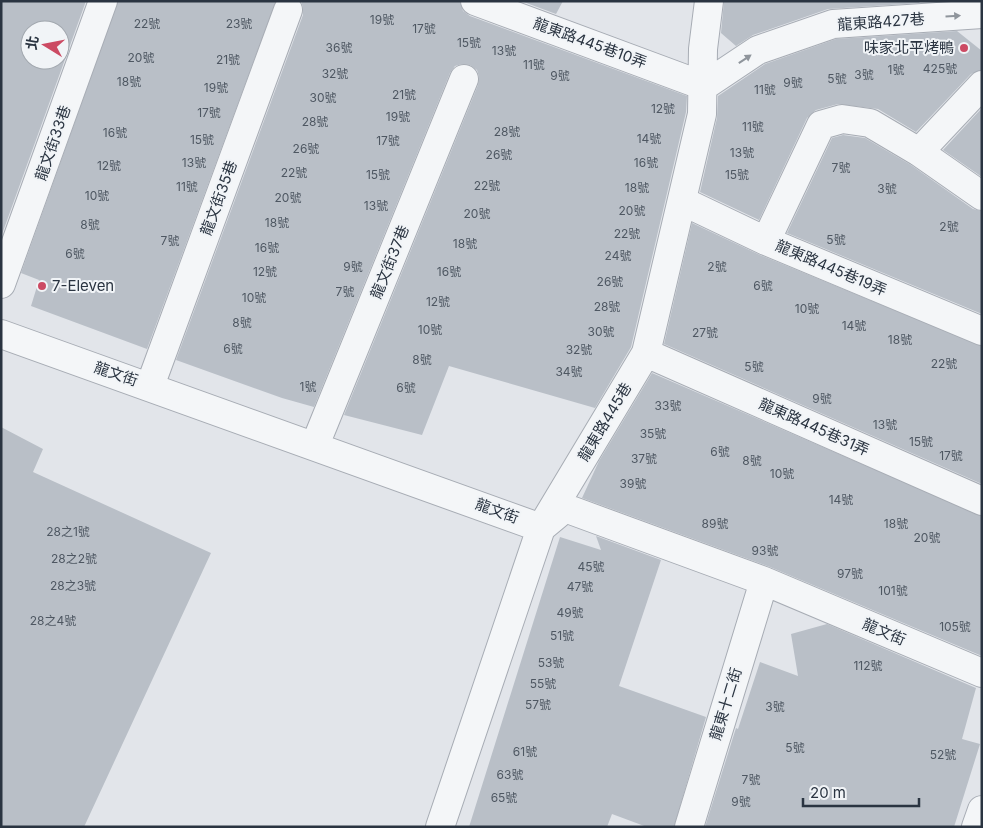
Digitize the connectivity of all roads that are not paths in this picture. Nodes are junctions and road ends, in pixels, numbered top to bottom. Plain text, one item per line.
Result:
1 (103, 1) edge
2 (475, 1) edge
3 (708, 1) edge
4 (288, 10) dead end
5 (982, 14) edge
6 (464, 79) dead end
7 (982, 85) edge
8 (704, 86) junction
9 (919, 152) junction
10 (982, 196) edge
11 (682, 201) junction
12 (766, 241) junction
13 (1, 284) edge
14 (982, 331) edge
15 (1, 334) edge
16 (646, 353) junction
17 (150, 386) junction
18 (315, 445) junction
19 (982, 502) edge
20 (542, 528) junction
21 (764, 581) junction
22 (982, 674) edge
23 (982, 810) edge
24 (440, 827) edge
25 (689, 827) edge
26 (976, 827) edge

1 - 13 street, 龍文街33巷
2 - 8 street, 龍東路445巷10弄
3 - 8 street, 龍東路445巷
4 - 17 street, 龍文街35巷
8 -> 5 street, 龍東路427巷
6 - 18 street, 龍文街37巷
7 - 9 street
8 - 11 street, 龍東路445巷
9 - 10 street
9 - 12 street
11 - 12 street, 龍東路445巷19弄
11 - 16 street, 龍東路445巷
12 - 14 street, 龍東路445巷19弄
15 - 17 street, 龍文街
16 - 19 street, 龍東路445巷31弄
16 - 20 street, 龍東路445巷
17 - 18 street, 龍文街
18 - 20 street, 龍文街
20 - 21 street, 龍文街
20 - 24 street, 龍東路445巷
21 - 22 street, 龍文街
21 - 25 street, 龍東十二街
23 - 26 street

